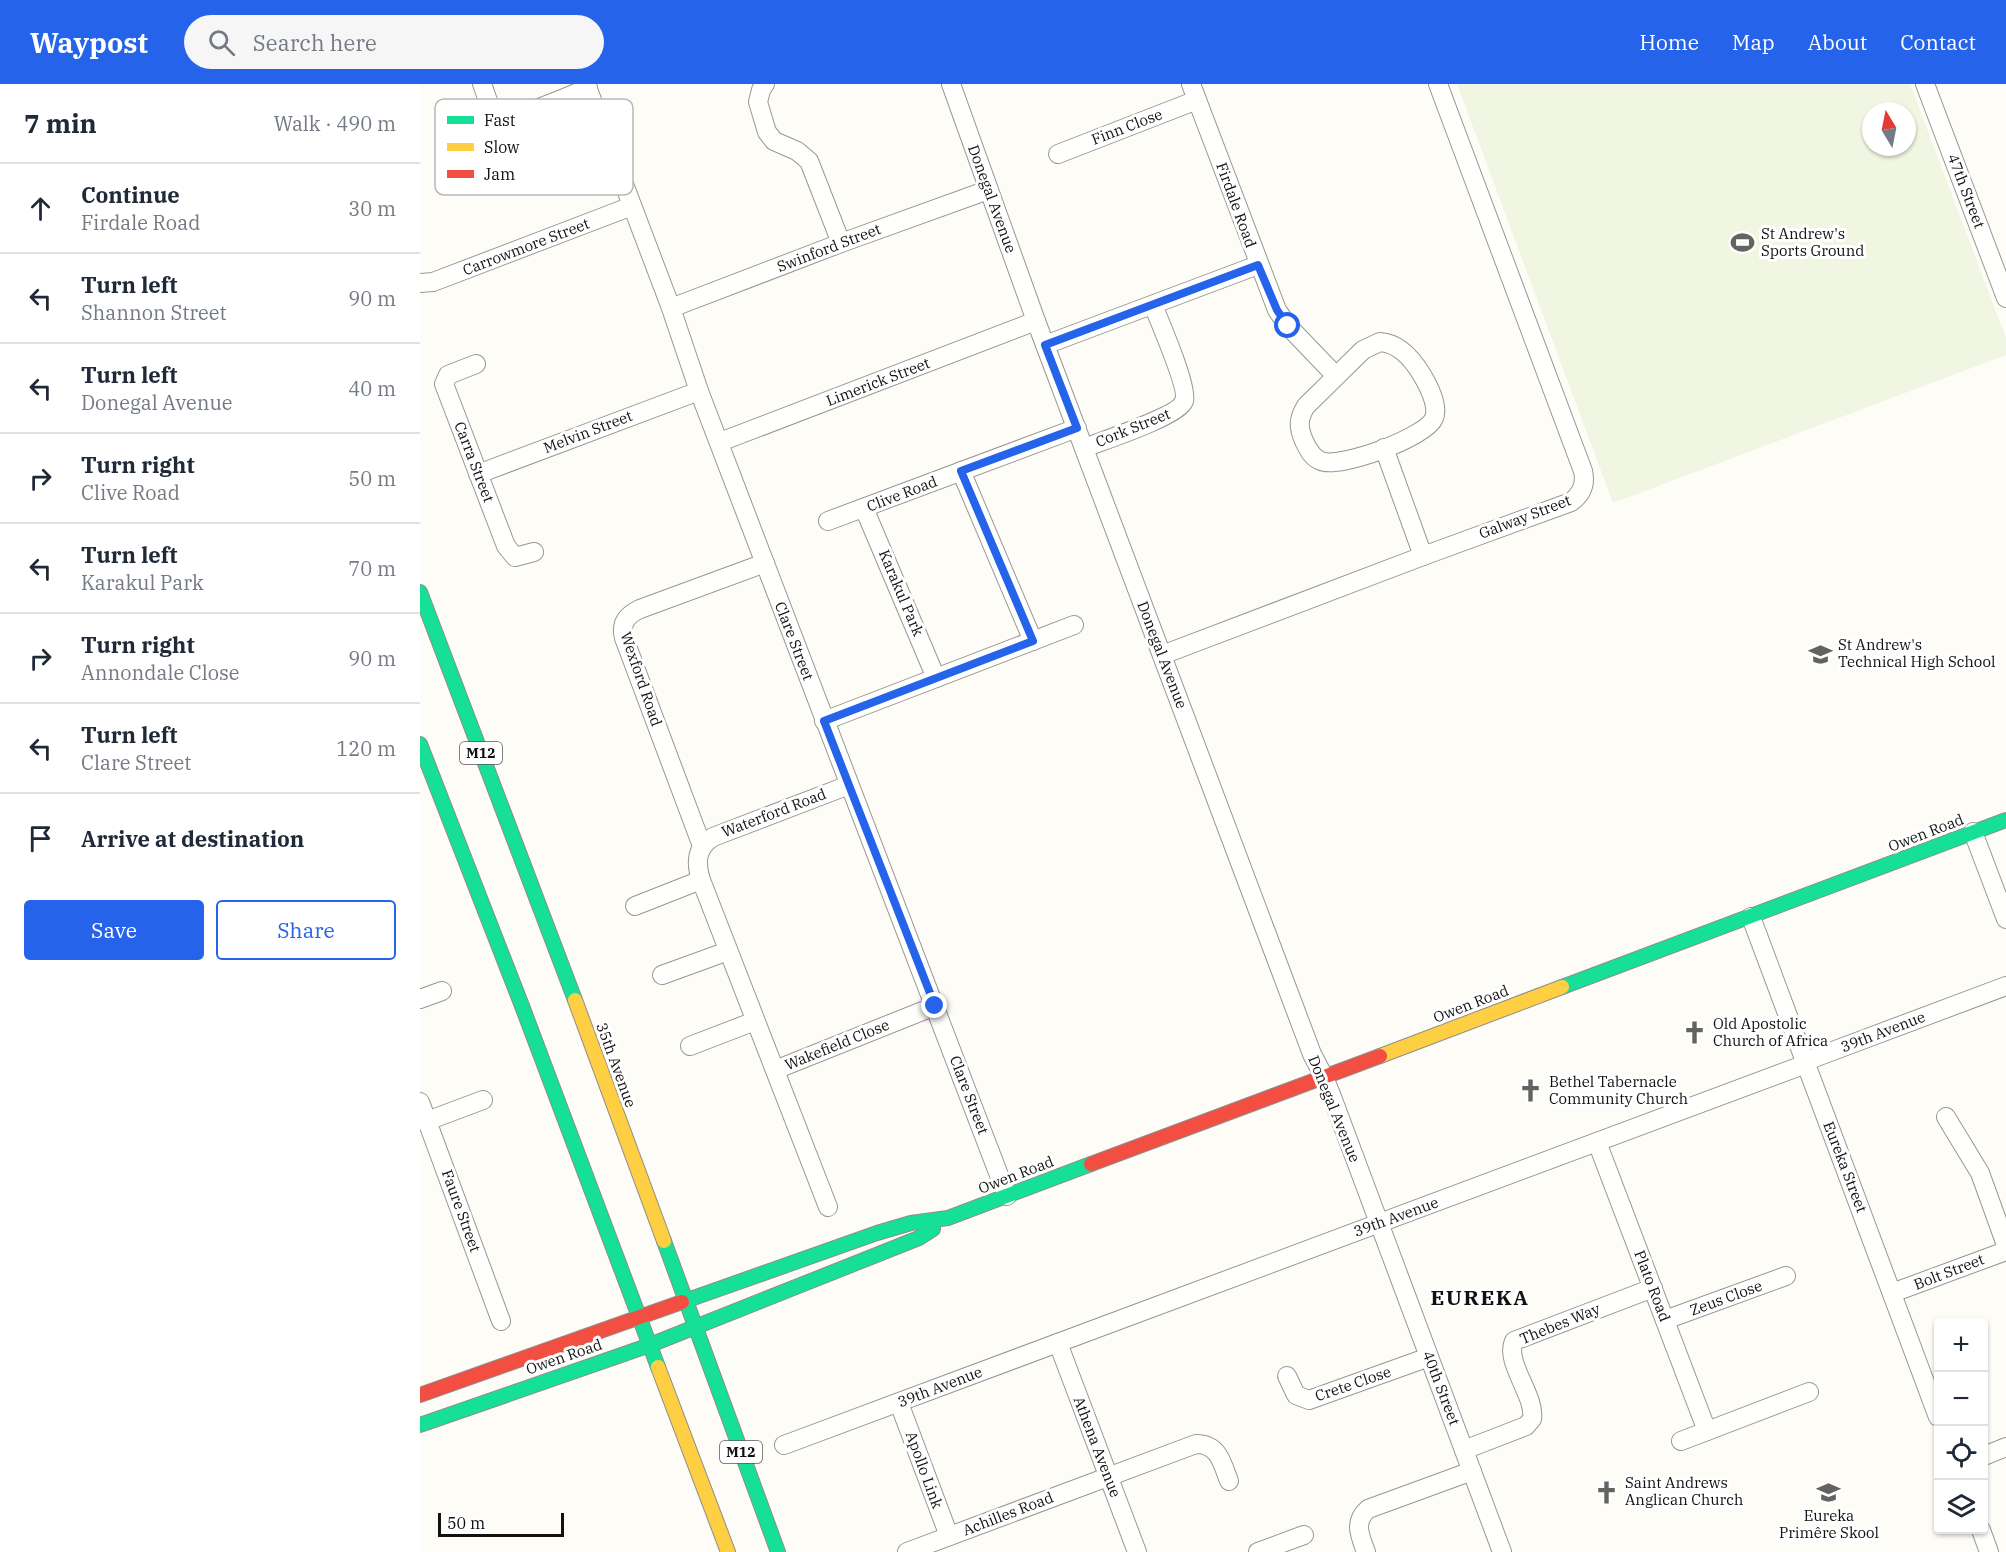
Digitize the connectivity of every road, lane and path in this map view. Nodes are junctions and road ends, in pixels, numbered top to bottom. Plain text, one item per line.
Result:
1 (482, 84) edge
2 (765, 84) edge
3 (951, 84) edge
4 (1438, 84) edge
5 (1925, 84) edge
6 (587, 86) edge
7 (1194, 92) edge
8 (488, 99) edge
9 (556, 99) edge
10 (1058, 154) dead end
11 (988, 190) junction
12 (628, 195) edge
13 (632, 206) junction
14 (841, 243) junction
15 (1258, 265) junction
16 (420, 283) edge
17 (2006, 298) edge
18 (1153, 304) junction
19 (671, 308) junction
20 (1036, 321) junction
21 (1045, 345) junction
22 (476, 364) dead end
23 (1336, 376) junction
24 (699, 391) junction
25 (1077, 428) junction
26 (720, 442) junction
27 (1084, 448) junction
28 (1384, 448) junction
29 (961, 471) junction
30 (478, 474) junction
31 (864, 508) junction
32 (828, 521) dead end
33 (534, 552) dead end
34 (1423, 556) junction
35 (765, 563) junction
36 (420, 592) edge
37 (1074, 625) dead end
38 (1033, 641) junction
39 (1162, 655) junction
40 (936, 678) junction
41 (824, 721) junction
42 (420, 744) edge
43 (849, 784) junction
44 (2006, 820) edge
45 (1973, 832) junction
46 (702, 846) junction
47 (700, 880) junction
48 (635, 906) dead end
49 (1751, 917) junction
50 (2006, 920) edge
51 (728, 951) junction
52 (662, 975) dead end
53 (2006, 986) edge
54 (442, 991) dead end
55 (420, 999) edge
56 (935, 1006) junction
57 (755, 1021) junction
58 (690, 1046) dead end
59 (1806, 1064) junction
60 (775, 1070) junction
61 (1324, 1077) junction
62 (483, 1100) dead end
63 (420, 1102) edge
64 (1946, 1117) dead end
65 (427, 1121) junction
66 (1597, 1142) junction
67 (1007, 1196) junction
68 (828, 1207) dead end
69 (948, 1218) junction
70 (1379, 1223) junction
71 (2006, 1245) edge
72 (2006, 1251) edge
73 (1786, 1276) dead end
74 (1653, 1288) junction
75 (1892, 1293) junction
76 (685, 1300) junction
77 (640, 1317) junction
78 (1665, 1320) junction
79 (501, 1321) dead end
80 (695, 1327) junction
81 (1058, 1343) junction
82 (650, 1345) junction
83 (1429, 1357) junction
84 (1287, 1376) dead end
85 (1809, 1392) dead end
86 (420, 1395) edge
87 (899, 1402) junction
88 (1934, 1406) edge
89 (420, 1425) edge
90 (1707, 1431) junction
91 (1681, 1441) dead end
92 (784, 1445) dead end
93 (2006, 1447) edge
94 (1464, 1450) junction
95 (1988, 1454) edge
96 (1472, 1471) junction
97 (1108, 1476) junction
98 (1229, 1481) dead end
99 (1982, 1534) edge
100 (1304, 1535) dead end
101 (949, 1536) junction
102 (728, 1552) edge
103 (778, 1552) edge
104 (907, 1552) edge
105 (1137, 1552) edge
106 (1258, 1552) edge
107 (1366, 1552) edge
108 (1502, 1552) edge
109 (1989, 1552) edge

1 - 8 street
2 - 14 street
3 - 11 street, Donegal Avenue
4 - 34 street, Galway Street
5 - 17 street, 47th Street
6 - 9 street
7 - 10 street, Finn Close
7 - 15 street, Firdale Road
11 - 14 street, Swinford Street
11 - 20 street, Donegal Avenue
12 - 13 street, Clare Street
13 - 16 street, Carrowmore Street
13 - 19 street, Clare Street
14 - 19 street, Swinford Street
15 - 18 street
15 - 23 street, Firdale Road
18 - 21 street
18 - 27 street, Cork Street
19 - 24 street, Clare Street
20 - 21 street, Donegal Avenue
20 - 26 street, Limerick Street
21 - 25 street, Donegal Avenue
22 - 30 street, Carra Street
23 - 28 street
23 - 28 street
24 - 26 street, Clare Street
24 - 30 street, Melvin Street
25 - 27 street, Donegal Avenue
25 - 29 street, Clive Road
26 - 35 street, Clare Street
27 - 39 street, Donegal Avenue
28 - 34 street
29 - 31 street, Clive Road
29 - 38 street
30 - 33 street, Carra Street
31 - 32 street, Clive Road
31 - 40 street, Karakul Park
34 - 39 street, Galway Street
35 - 41 street, Clare Street
35 - 46 street, Wexford Road
36 - 76 street, 35th Avenue / M12
37 - 38 street
38 - 40 street
39 - 61 street, Donegal Avenue
40 - 41 street
41 - 43 street, Clare Street
42 - 77 street
43 - 46 street, Waterford Road
43 - 56 street, Clare Street
44 - 45 street, Owen Road
45 - 49 street, Owen Road
45 - 50 street
46 - 47 street
47 - 48 street
47 - 51 street
49 - 59 street, Eureka Street
49 - 61 street, Owen Road
51 - 52 street
51 - 57 street
53 - 59 street, 39th Avenue
54 - 55 street
56 - 60 street, Wakefield Close
56 - 67 street, Clare Street
57 - 58 street
57 - 60 street
59 - 66 street, 39th Avenue
59 - 75 street, Eureka Street
60 - 68 street, Wakefield Close
61 - 67 street, Owen Road
61 - 70 street, Donegal Avenue
62 - 65 street
63 - 65 street, Faure Street
64 - 71 street
65 - 79 street, Faure Street
66 - 70 street, 39th Avenue
66 - 74 street, Plato Road
67 - 69 street, Owen Road
69 - 76 street, Owen Road
69 - 80 street, Owen Road
70 - 81 street, 39th Avenue
70 - 83 street, 40th Street
72 - 75 street, Bolt Street
73 - 78 street, Zeus Close
74 - 78 street, Plato Road
74 - 94 street, Thebes Way
75 - 88 street, Eureka Street
76 - 77 street, Owen Road
76 - 80 street, 35th Avenue / M12
77 - 82 street
77 - 86 street, Owen Road
78 - 90 street, Plato Road
80 - 82 street, Owen Road
80 - 103 street, 35th Avenue / M12
81 - 87 street, 39th Avenue
81 - 97 street, Athena Avenue
82 - 89 street, Owen Road
82 - 102 street
83 - 84 street, Crete Close
83 - 94 street, 40th Street
85 - 90 street
87 - 92 street, 39th Avenue
87 - 101 street, Apollo Link
90 - 91 street
93 - 95 street
94 - 96 street, 40th Street
96 - 107 street
96 - 108 street, 40th Street
97 - 98 street, Achilles Road
97 - 101 street, Achilles Road
97 - 105 street, Athena Avenue
99 - 109 street
100 - 106 street
101 - 104 street, Achilles Road

